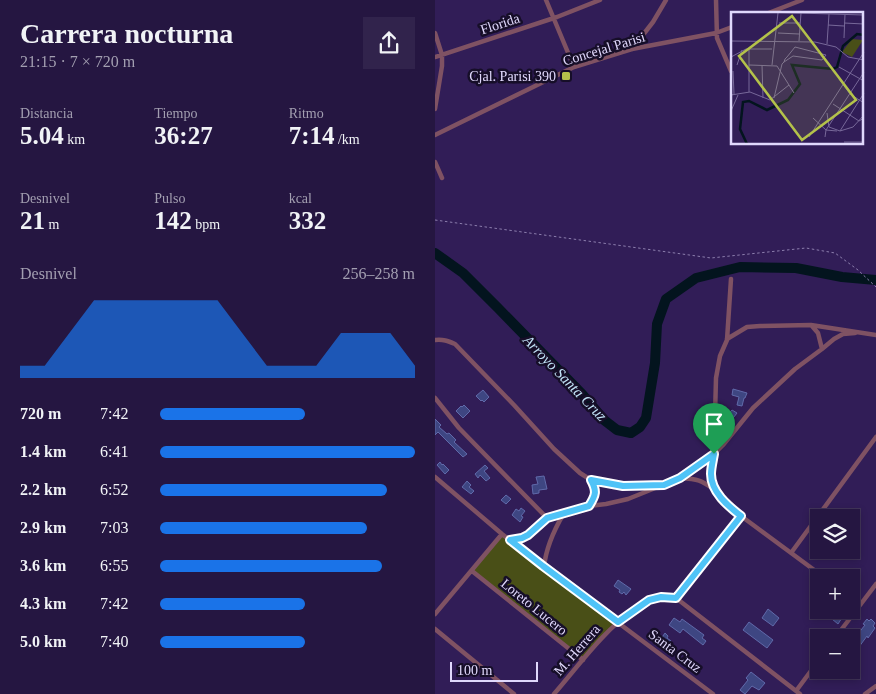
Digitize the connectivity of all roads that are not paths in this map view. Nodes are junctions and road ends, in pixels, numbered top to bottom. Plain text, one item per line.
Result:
1 (546, 0) edge
2 (600, 0) edge
3 (666, 0) edge
4 (716, 0) edge
5 (802, 0) edge
6 (771, 12) edge
7 (553, 18) junction
8 (731, 27) edge
9 (435, 33) edge
10 (716, 33) junction
11 (632, 49) junction
12 (442, 54) junction
13 (435, 57) edge
14 (574, 68) junction
15 (731, 71) dead end
16 (435, 109) edge
17 (435, 135) edge
18 (435, 162) edge
19 (442, 178) dead end
20 (731, 279) dead end
21 (811, 325) junction
22 (855, 332) junction
23 (876, 335) edge
24 (435, 340) edge
25 (727, 340) junction
26 (822, 349) junction
27 (435, 398) edge
28 (876, 437) edge
29 (714, 454) junction
30 (435, 477) edge
31 (680, 478) junction
32 (591, 480) junction
33 (664, 485) junction
34 (715, 490) junction
35 (589, 506) junction
36 (565, 513) junction
37 (741, 516) junction
38 (547, 518) junction
39 (502, 534) junction
40 (510, 540) junction
41 (791, 552) junction
42 (543, 566) junction
43 (813, 569) edge
44 (472, 571) junction
45 (876, 584) edge
46 (676, 598) junction
47 (861, 604) joint
48 (435, 614) edge
49 (618, 622) junction
50 (842, 629) edge
51 (435, 630) edge
52 (583, 660) junction
53 (810, 674) edge
54 (876, 686) edge
55 (798, 692) edge
56 (514, 694) edge
57 (554, 694) edge
58 (713, 694) edge
59 (865, 694) edge

1 - 7 street
2 - 7 street, Florida
3 - 11 street
4 - 10 street
5 - 6 street
7 - 12 street, Florida
7 - 14 street
8 - 10 street, Concejal Parisi
9 - 12 street
10 - 11 street, Concejal Parisi
10 - 15 street
11 - 14 street, Concejal Parisi
12 - 13 street, Florida
12 - 16 street
14 - 17 street, Concejal Parisi
18 - 19 street
20 - 25 street
21 - 22 street
21 - 25 street
21 - 26 street
22 - 23 street
22 - 26 street
24 - 32 street
25 - 29 street
26 - 29 street
27 - 38 street
28 - 41 street
29 - 31 street
29 - 34 street
30 - 39 street, Santa Cruz
31 - 33 street
31 - 34 street
32 - 33 street
32 - 35 street
33 - 35 street
34 - 37 street
35 - 36 street
36 - 38 street
36 - 42 street
37 - 41 street
37 - 46 street
38 - 40 street
39 - 40 street, Santa Cruz
39 - 44 street
40 - 42 street, Santa Cruz
41 - 43 street
42 - 49 street, Santa Cruz
44 - 48 street
44 - 52 street, Loreto Lucero
45 - 47 street
46 - 49 street, M. Herrera
46 - 55 street
47 - 50 street
49 - 52 street, M. Herrera
49 - 58 street, Santa Cruz
51 - 56 street
52 - 57 street, M. Herrera
53 - 55 street
54 - 59 street

